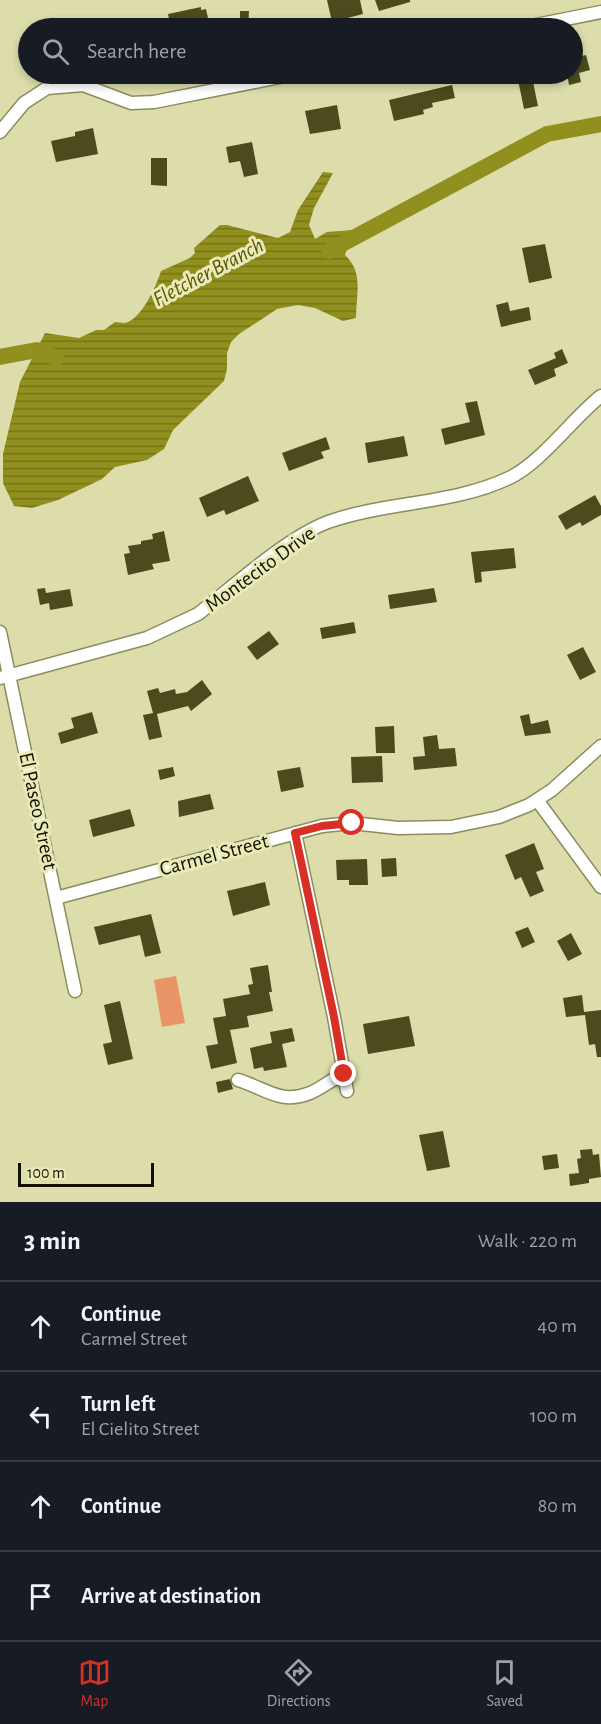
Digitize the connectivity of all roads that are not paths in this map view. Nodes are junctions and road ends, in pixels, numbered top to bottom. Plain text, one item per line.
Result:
1 (601, 12) edge
2 (571, 18) edge
3 (245, 84) edge
4 (0, 132) edge
5 (601, 396) edge
6 (0, 632) edge
7 (5, 677) edge
8 (601, 746) edge
9 (537, 800) junction
10 (295, 833) junction
11 (601, 887) edge
12 (56, 898) junction
13 (75, 991) dead end
14 (344, 1074) junction
15 (238, 1080) dead end
16 (346, 1091) dead end

1 - 2 street
3 - 4 street
5 - 7 street, Montecito Drive
6 - 7 street, El Paseo Street
7 - 12 street, El Paseo Street
8 - 9 street, Carmel Street
9 - 10 street, Carmel Street
9 - 11 street
10 - 12 street, Carmel Street
10 - 14 street
12 - 13 street, El Paseo Street
14 - 15 street
14 - 16 street

